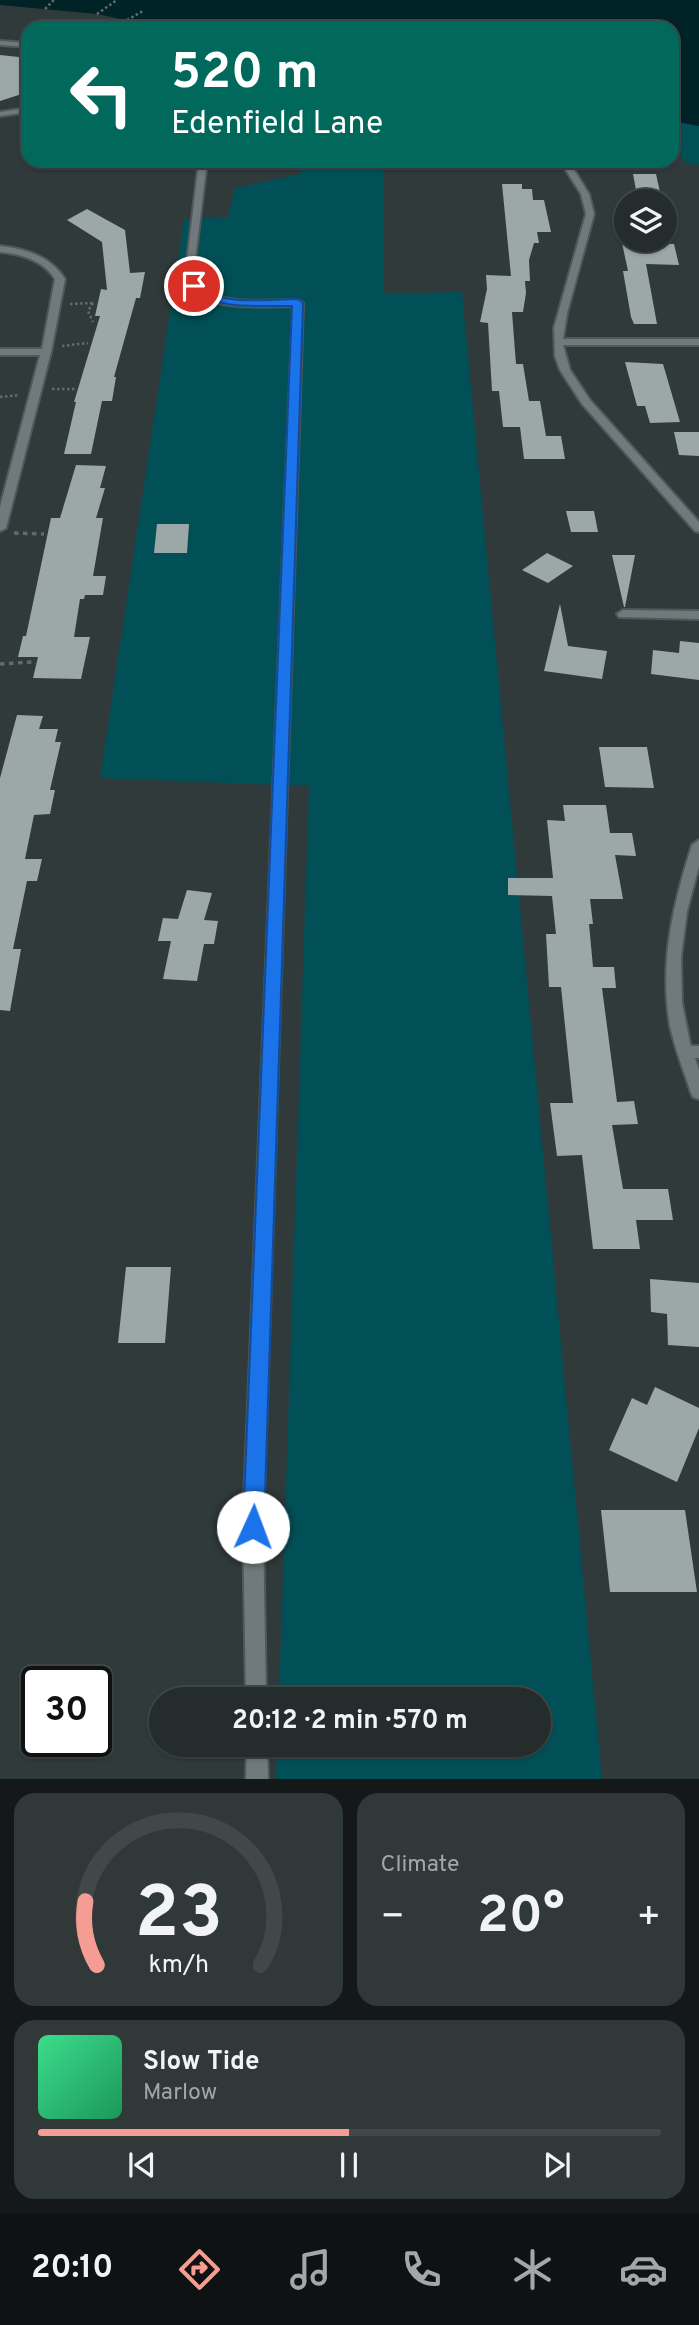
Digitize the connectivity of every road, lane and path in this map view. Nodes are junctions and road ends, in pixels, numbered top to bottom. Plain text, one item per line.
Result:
1 (54, 0) edge
2 (117, 0) edge
3 (45, 9) dead end
4 (143, 11) dead end
5 (97, 14) dead end
6 (127, 20) dead end
7 (0, 43) edge
8 (21, 44) edge
9 (21, 111) edge
10 (0, 114) edge
11 (202, 168) edge
12 (569, 168) edge
13 (0, 249) edge
14 (93, 303) dead end
15 (93, 321) dead end
16 (558, 342) junction
17 (699, 342) edge
18 (89, 343) dead end
19 (47, 349) junction
20 (0, 352) edge
21 (0, 528) edge
22 (699, 529) edge
23 (11, 533) dead end
24 (44, 534) dead end
25 (624, 614) dead end
26 (699, 615) edge
27 (32, 662) dead end
28 (0, 664) edge
29 (699, 845) edge
30 (692, 1052) edge
31 (699, 1093) edge
32 (256, 1687) edge
33 (257, 1757) edge
34 (257, 1779) edge

1 - 3 path
2 - 5 path
4 - 6 path
7 - 8 street
9 - 10 street
11 - 32 street
12 - 16 street
13 - 19 street
14 - 15 path
16 - 17 street
16 - 22 street
18 - 19 path
19 - 20 street
19 - 21 street
23 - 24 path
25 - 26 street
27 - 28 path
29 - 30 street
30 - 31 street
33 - 34 street

